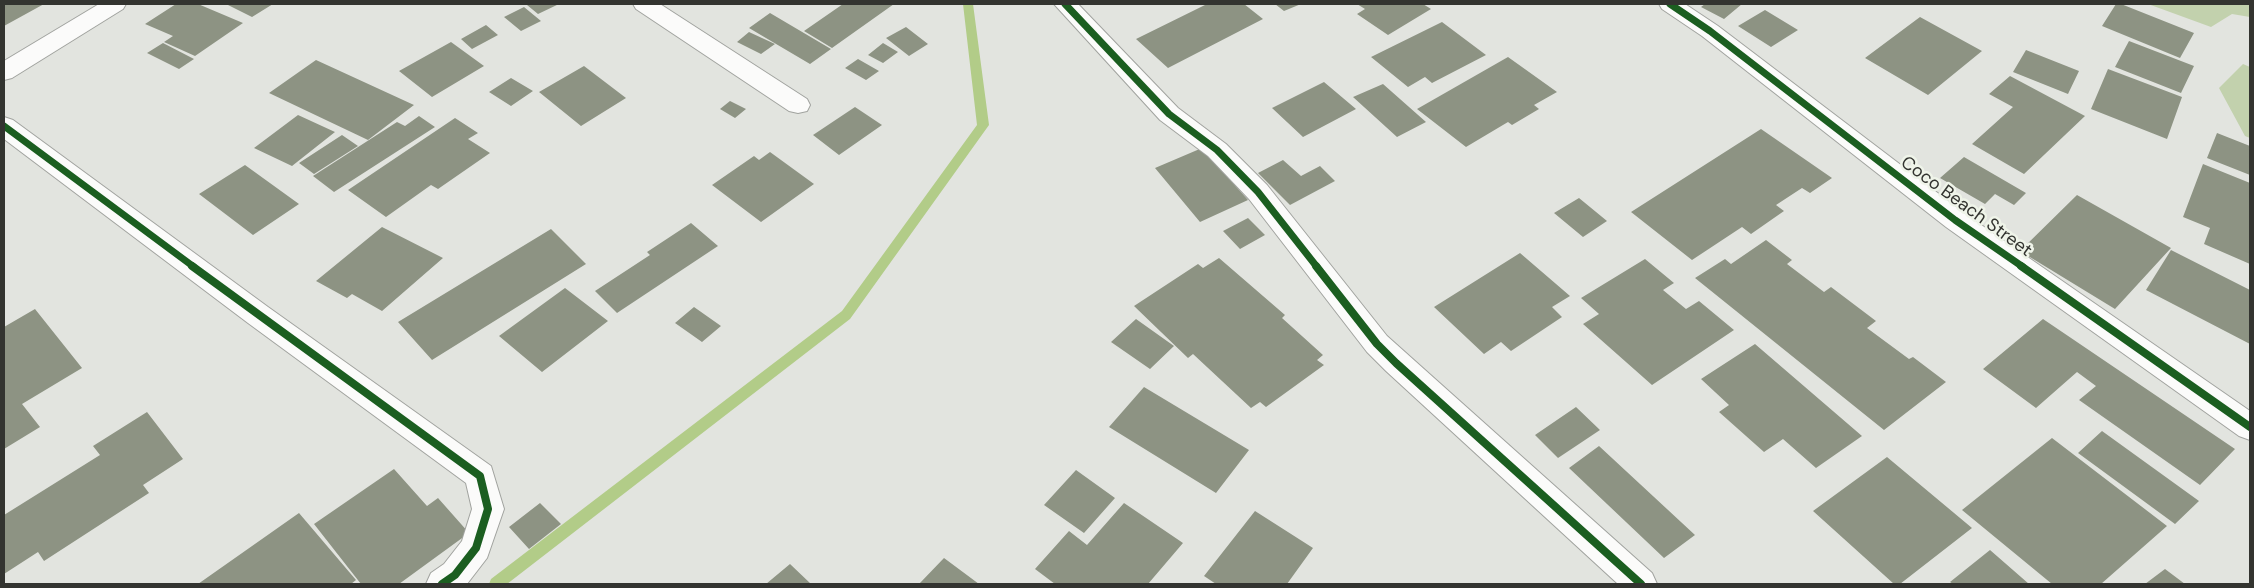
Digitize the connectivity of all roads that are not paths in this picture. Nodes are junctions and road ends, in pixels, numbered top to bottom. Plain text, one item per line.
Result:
1 (115, 4) edge
2 (644, 4) edge
3 (1065, 4) edge
4 (1670, 4) edge
5 (4, 72) edge
6 (798, 105) dead end
7 (4, 126) edge
8 (2250, 427) edge
9 (442, 584) edge
10 (1640, 584) edge

1 - 5 street
2 - 6 street
3 - 10 street
4 - 8 street, Coco Beach Street
7 - 9 street

